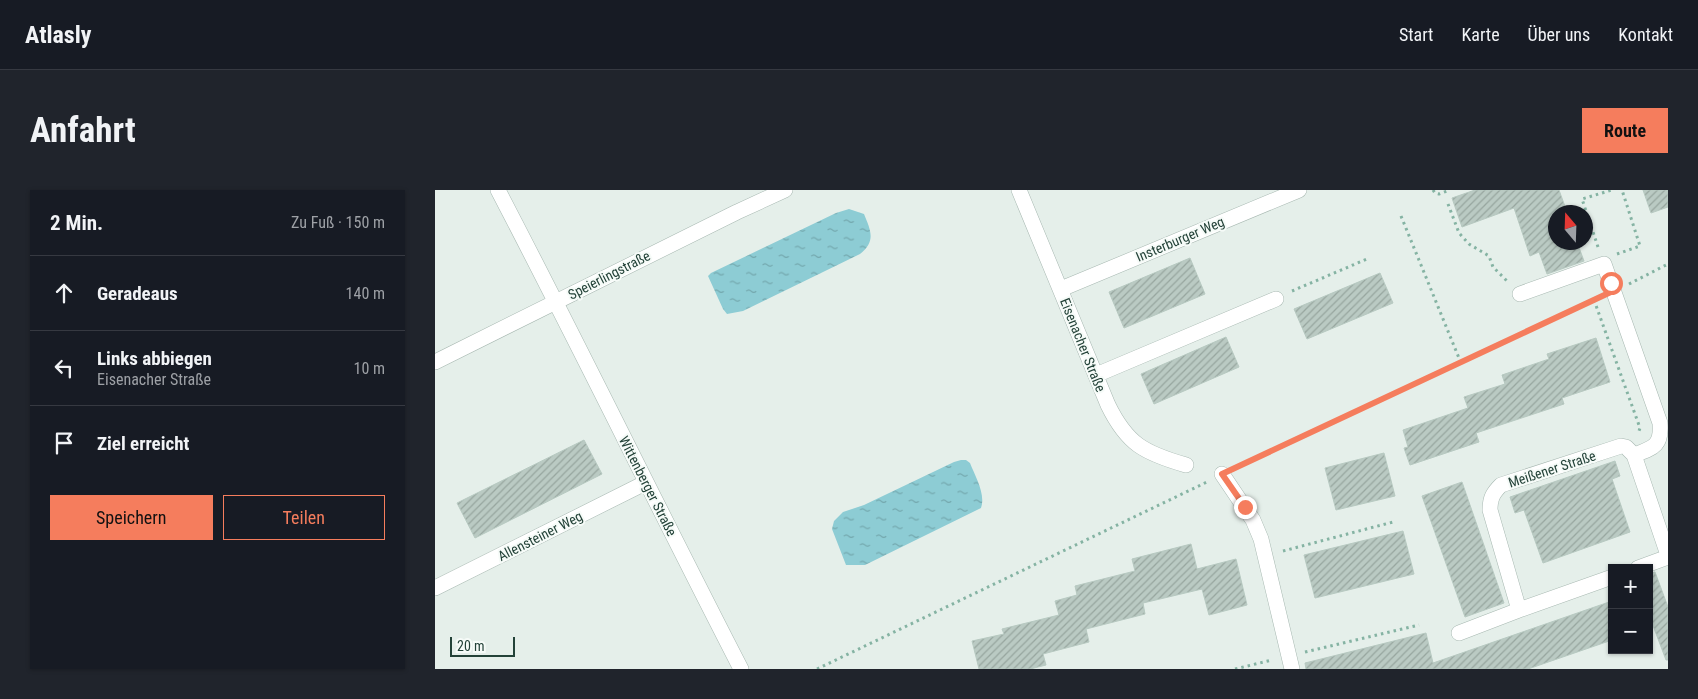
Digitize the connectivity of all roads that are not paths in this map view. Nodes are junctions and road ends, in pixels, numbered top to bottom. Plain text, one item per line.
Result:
1 (498, 190) edge
2 (785, 190) edge
3 (1019, 190) edge
4 (1299, 190) edge
5 (1061, 289) junction
6 (1520, 294) road end
7 (1275, 299) road end
8 (557, 302) junction
9 (435, 362) edge
10 (1096, 375) junction
11 (1634, 455) junction
12 (1186, 465) dead end
13 (1222, 474) road end
14 (645, 483) junction
15 (1668, 556) edge
16 (1648, 564) edge
17 (1608, 578) edge
18 (435, 588) edge
19 (1519, 610) junction
20 (1459, 633) dead end
21 (1291, 663) edge
22 (741, 669) edge

1 - 8 street, Wittenberger Straße
2 - 8 street, Speierlingstraße
3 - 5 street, Eisenacher Straße
4 - 5 street, Insterburger Weg
5 - 10 street, Eisenacher Straße
6 - 11 street
7 - 10 street
8 - 9 street, Speierlingstraße
8 - 14 street, Wittenberger Straße
10 - 12 street, Eisenacher Straße
11 - 15 street
11 - 19 street, Meißener Straße
13 - 21 street
14 - 18 street, Allensteiner Weg
14 - 22 street, Wittenberger Straße
15 - 16 street
17 - 19 street
19 - 20 street

